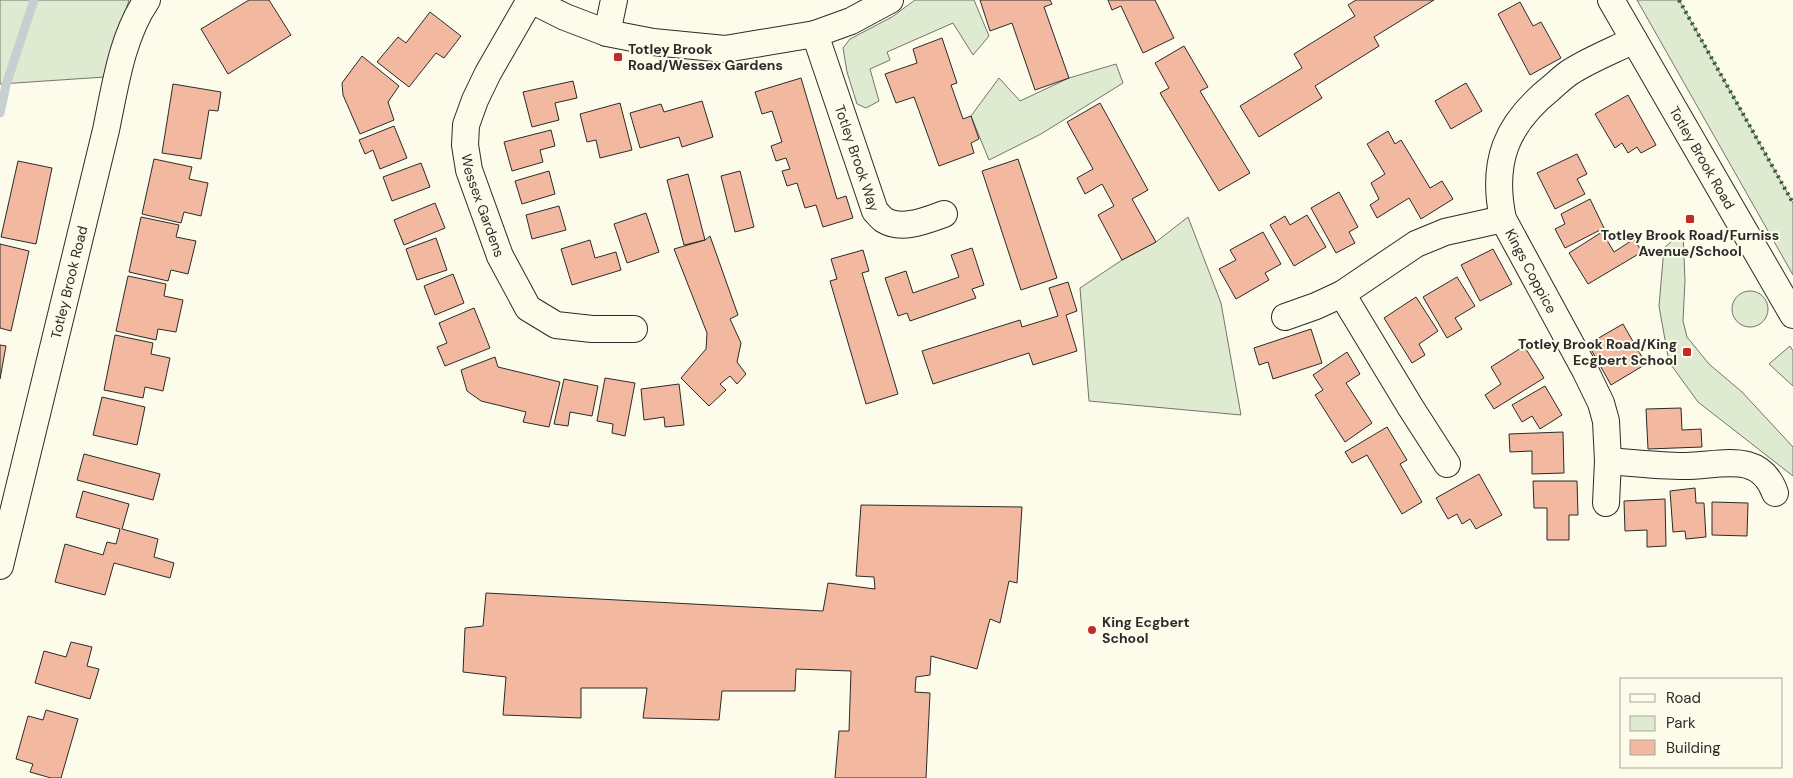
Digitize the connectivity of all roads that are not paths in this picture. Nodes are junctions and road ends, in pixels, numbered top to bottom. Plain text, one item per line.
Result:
1 (147, 0) edge
2 (531, 0) edge
3 (614, 0) edge
4 (890, 0) edge
5 (1611, 0) edge
6 (607, 33) junction
7 (815, 34) junction
8 (1634, 40) junction
9 (944, 214) dead end
10 (1503, 219) junction
11 (1342, 294) junction
12 (1793, 315) edge
13 (1285, 317) dead end
14 (634, 329) dead end
15 (1608, 461) junction
16 (1447, 464) dead end
17 (1775, 494) dead end
18 (1606, 503) dead end
19 (0, 566) edge

1 - 19 street, Totley Brook Road
2 - 6 street
2 - 14 street, Wessex Gardens
3 - 6 street
4 - 7 street
5 - 8 street, Totley Brook Road
6 - 7 street
7 - 9 street, Totley Brook Way
8 - 10 street, Kings Coppice
8 - 12 street, Totley Brook Road
10 - 11 street, Kings Coppice
10 - 15 street, Kings Coppice
11 - 13 street, Kings Coppice
11 - 16 street
15 - 17 street
15 - 18 street, Kings Coppice

